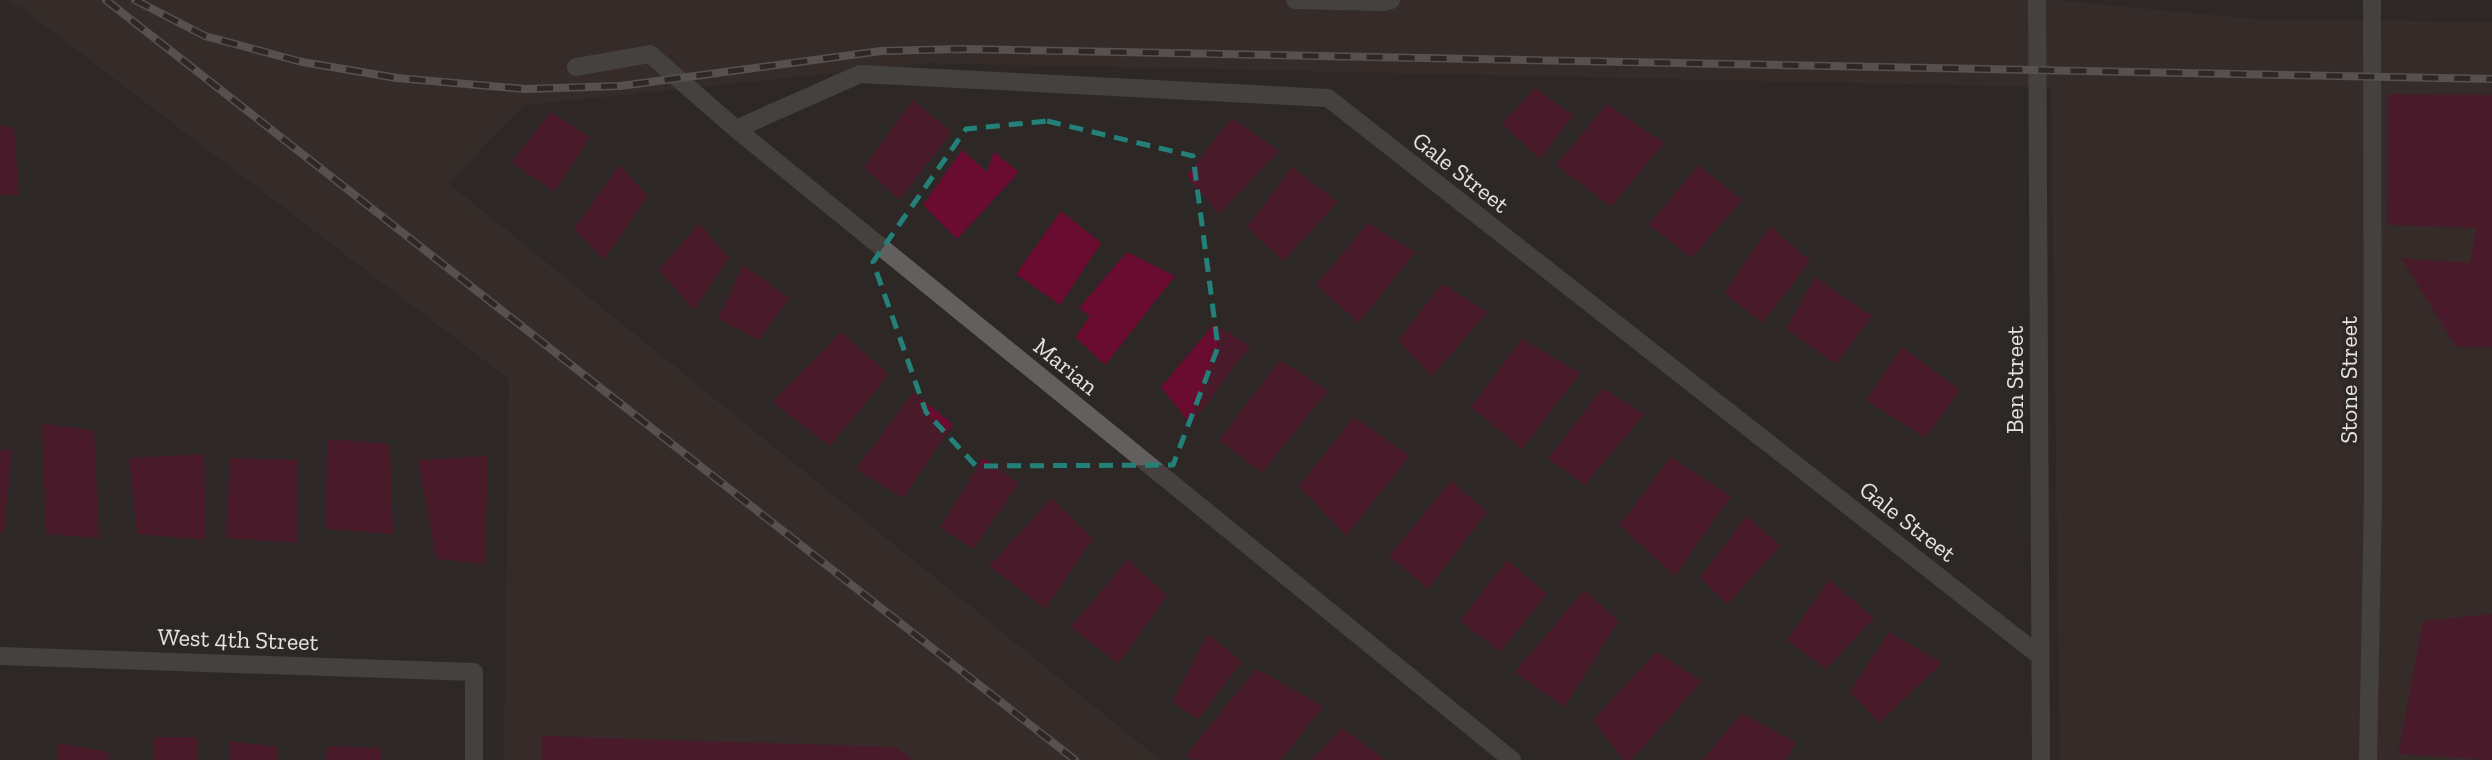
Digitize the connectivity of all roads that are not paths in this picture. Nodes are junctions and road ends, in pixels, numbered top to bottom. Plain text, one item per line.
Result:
1 (1295, 0) edge
2 (1391, 0) edge
3 (2037, 0) edge
4 (2372, 0) edge
5 (576, 67) dead end
6 (736, 130) junction
7 (0, 656) edge
8 (2040, 656) junction
9 (474, 760) edge
10 (1512, 760) edge
11 (2041, 760) edge
12 (2368, 760) edge

1 - 2 street
3 - 8 street, Ben Street
4 - 12 street, Stone Street
5 - 6 street, Marian
6 - 8 street, Gale Street
6 - 10 street, Marian
7 - 9 street, West 4th Street
8 - 11 street, Ben Street

